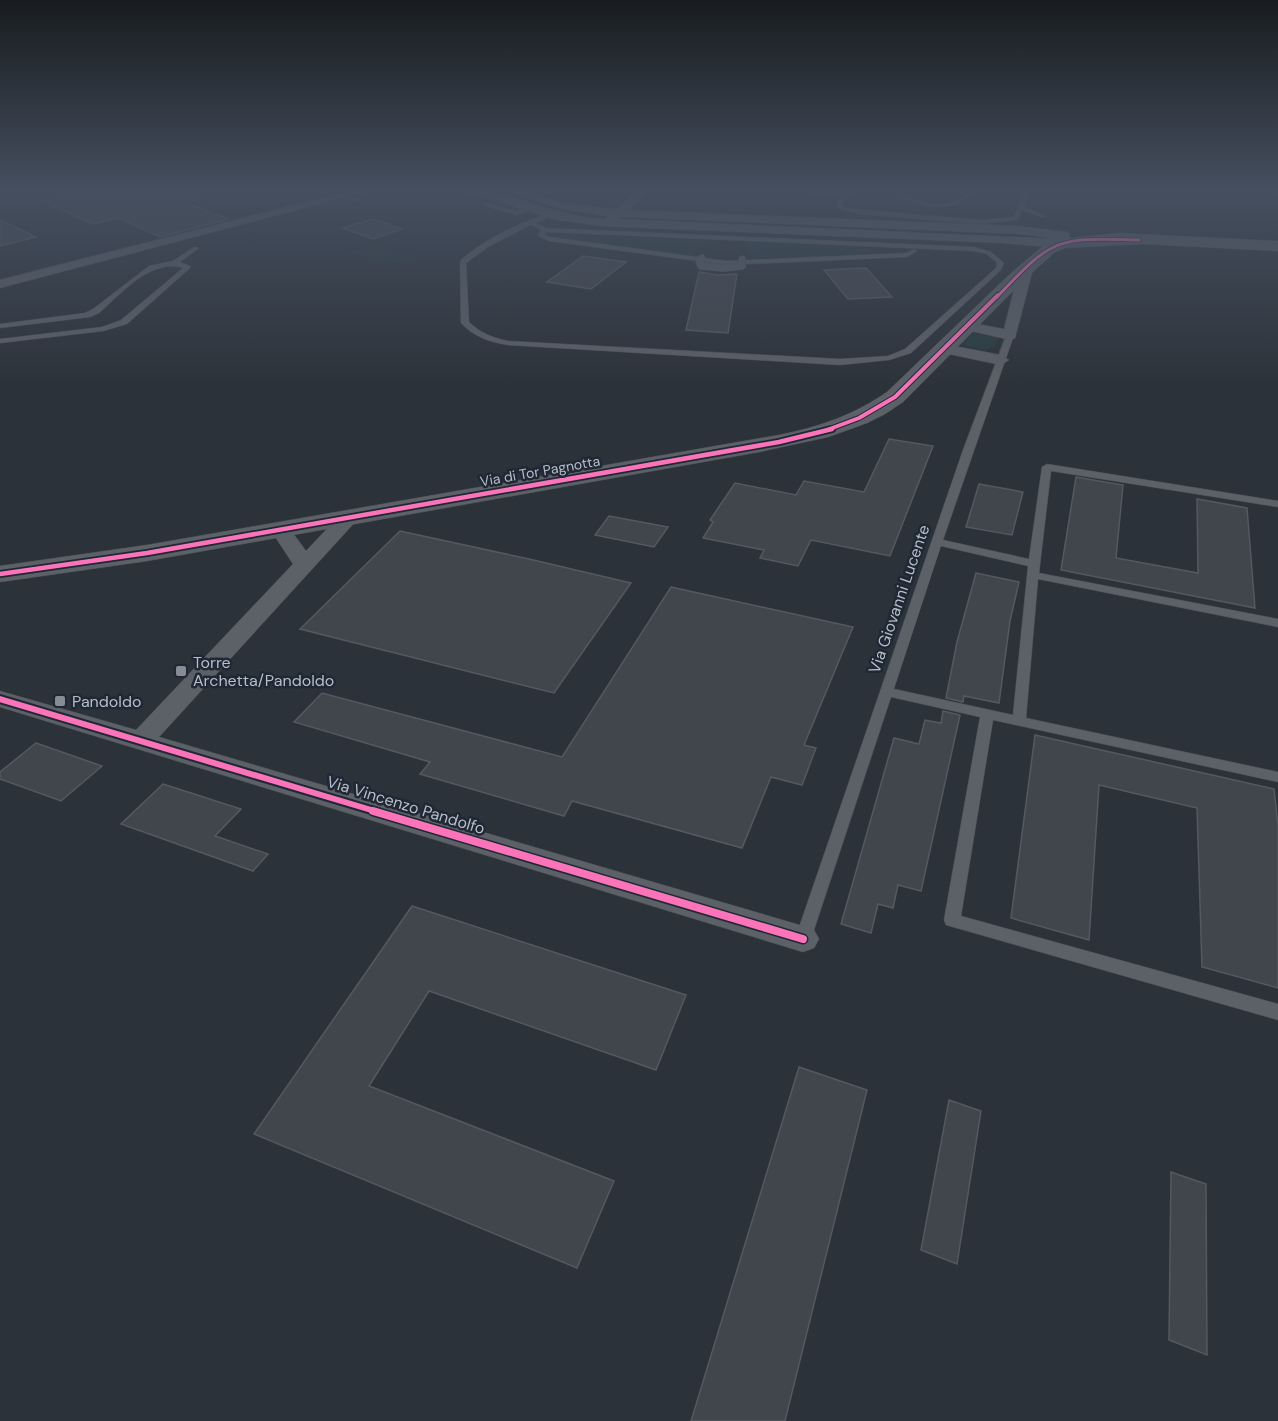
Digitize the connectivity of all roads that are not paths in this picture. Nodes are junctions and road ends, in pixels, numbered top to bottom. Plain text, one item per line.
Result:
1 (113, 256) edge
2 (185, 256) edge
3 (469, 256) edge
4 (677, 256) edge
5 (704, 256) edge
6 (741, 256) edge
7 (877, 256) edge
8 (993, 256) edge
9 (1031, 256) edge
10 (1041, 256) edge
11 (175, 264) junction
12 (1026, 269) junction
13 (0, 284) edge
14 (0, 326) edge
15 (967, 326) junction
16 (1010, 335) junction
17 (0, 341) edge
18 (944, 349) junction
19 (1001, 360) junction
20 (1278, 504) edge
21 (349, 517) junction
22 (280, 529) junction
23 (937, 542) junction
24 (304, 566) junction
25 (1034, 570) junction
26 (0, 574) edge
27 (1278, 623) edge
28 (886, 692) junction
29 (0, 699) edge
30 (987, 714) junction
31 (1019, 721) junction
32 (142, 740) junction
33 (1278, 777) edge
34 (803, 939) joint
35 (1278, 1012) edge

1 - 13 street
2 - 11 lane
3 - 8 lane
4 - 7 lane
5 - 6 lane, bridge
9 - 12 street, Via di Tor Pagnotta
10 - 12 street, Via di Tor Pagnotta
11 - 14 lane
11 - 17 lane
12 - 15 street, Via di Tor Pagnotta
12 - 16 street, Via Giovanni Lucente
15 - 16 street
15 - 18 street, Via di Tor Pagnotta
16 - 19 lane, Via Giovanni Lucente
18 - 19 street
18 - 21 street, Via di Tor Pagnotta
19 - 23 lane, Via Giovanni Lucente
20 - 25 lane
21 - 22 street, Via di Tor Pagnotta
21 - 24 street
22 - 24 street
22 - 26 street, Via di Tor Pagnotta
23 - 25 lane
23 - 28 lane, Via Giovanni Lucente
24 - 32 street
25 - 27 lane
25 - 31 lane
28 - 30 lane
28 - 34 lane, Via Giovanni Lucente
29 - 32 street, Via Vincenzo Pandolfo
30 - 31 lane
30 - 35 lane
31 - 33 lane
32 - 34 street, Via Vincenzo Pandolfo

